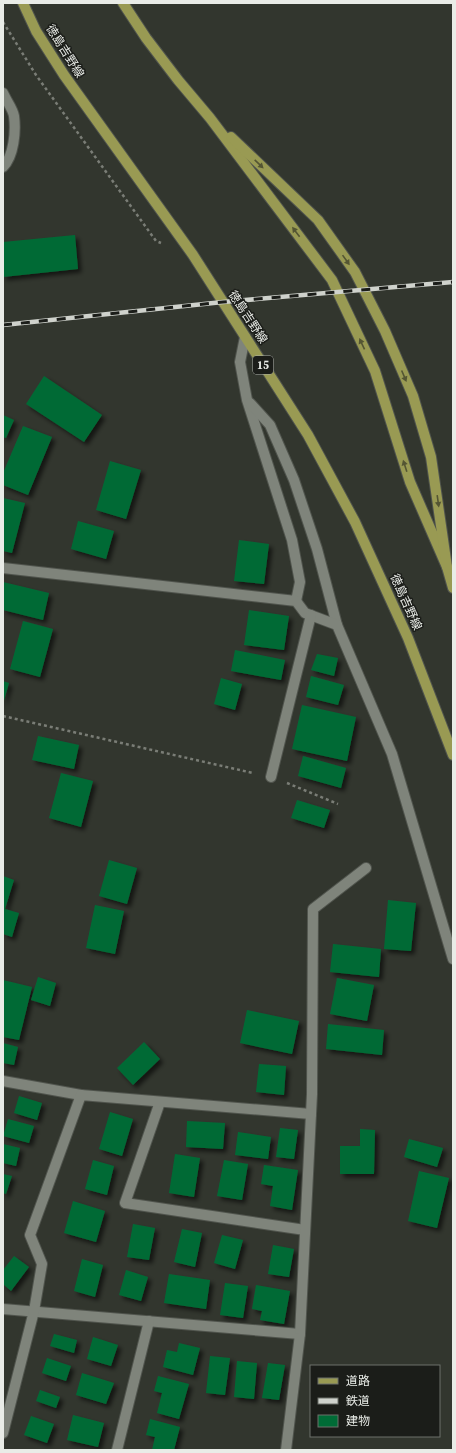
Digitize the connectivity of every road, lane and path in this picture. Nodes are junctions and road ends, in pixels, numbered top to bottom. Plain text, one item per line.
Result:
1 (23, 3) edge
2 (123, 3) edge
3 (3, 22) edge
4 (3, 93) edge
5 (210, 118) junction
6 (6, 149) edge
7 (3, 168) edge
8 (164, 244) dead end
9 (245, 337) junction
10 (247, 400) junction
11 (447, 567) junction
12 (3, 568) edge
13 (453, 588) edge
14 (296, 601) junction
15 (311, 615) junction
16 (337, 625) junction
17 (3, 716) edge
18 (453, 755) edge
19 (271, 777) junction
20 (338, 804) dead end
21 (366, 868) dead end
22 (453, 959) edge
23 (3, 1081) edge
24 (81, 1095) junction
25 (160, 1102) junction
26 (310, 1114) junction
27 (305, 1230) junction
28 (3, 1309) edge
29 (34, 1311) junction
30 (149, 1321) junction
31 (300, 1334) junction
32 (3, 1433) edge
33 (116, 1450) edge
34 (286, 1450) edge

1 - 9 main road, 徳島吉野線 / 15
2 - 5 main road
3 - 8 path
4 - 6 street
11 -> 5 main road
5 -> 11 main road
6 - 7 street
9 - 10 street
9 - 18 main road, 徳島吉野線 / 15
10 - 14 street
10 - 16 street
11 - 13 main road
12 - 14 street
14 - 15 street
15 - 16 street
15 - 19 street
16 - 22 street
17 - 19 path
19 - 20 path
21 - 26 street
23 - 24 street
24 - 25 street
24 - 29 street
25 - 26 street
25 - 27 street
26 - 27 street
27 - 31 street
28 - 29 street
29 - 30 street
29 - 32 street
30 - 31 street
30 - 33 street
31 - 34 street

